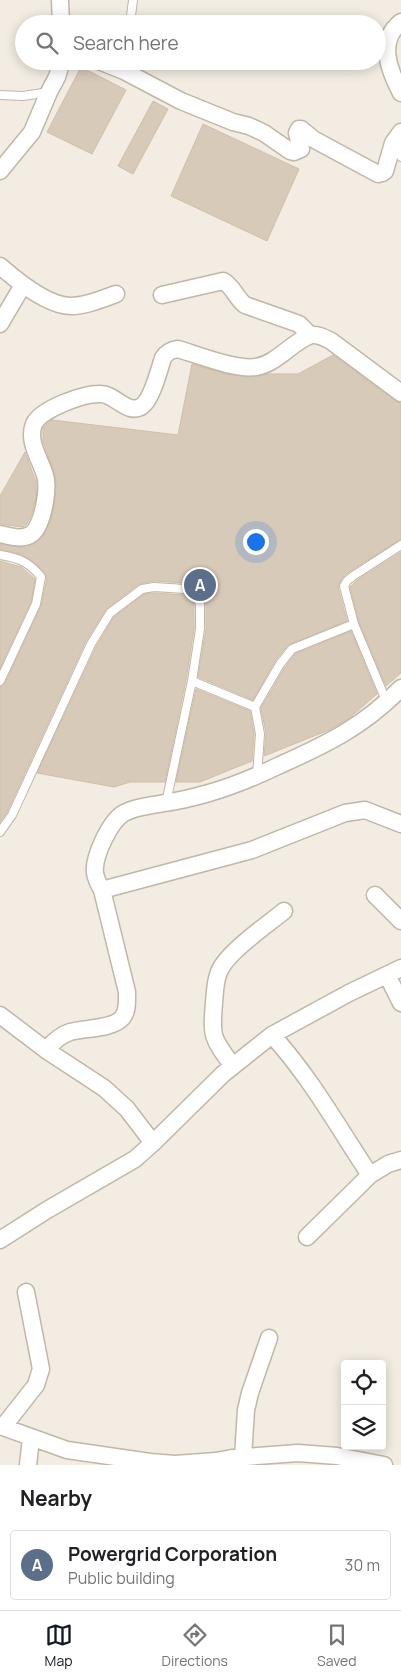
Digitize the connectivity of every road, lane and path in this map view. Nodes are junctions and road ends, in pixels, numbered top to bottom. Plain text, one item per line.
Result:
1 (60, 0) edge
2 (133, 0) edge
3 (61, 15) edge
4 (131, 15) edge
5 (401, 22) edge
6 (59, 70) edge
7 (132, 70) edge
8 (49, 92) junction
9 (401, 92) edge
10 (0, 95) edge
11 (398, 136) edge
12 (401, 157) edge
13 (0, 171) edge
14 (0, 266) edge
15 (23, 286) junction
16 (116, 294) dead end
17 (162, 295) dead end
18 (0, 324) edge
19 (310, 335) junction
20 (401, 393) edge
21 (0, 534) edge
22 (401, 545) edge
23 (0, 555) edge
24 (354, 624) junction
25 (192, 681) junction
26 (0, 682) edge
27 (401, 688) edge
28 (387, 703) junction
29 (255, 707) junction
30 (257, 776) junction
31 (166, 803) junction
32 (401, 824) edge
33 (0, 832) edge
34 (102, 890) junction
35 (375, 895) dead end
36 (284, 911) dead end
37 (401, 921) edge
38 (394, 971) edge
39 (401, 1002) edge
40 (0, 1015) edge
41 (272, 1035) junction
42 (46, 1050) junction
43 (233, 1066) junction
44 (153, 1143) junction
45 (401, 1160) edge
46 (370, 1175) junction
47 (307, 1237) dead end
48 (0, 1240) edge
49 (26, 1292) dead end
50 (269, 1338) dead end
51 (1, 1426) edge
52 (31, 1438) junction
53 (236, 1460) edge
54 (28, 1465) edge
55 (384, 1465) edge

1 - 3 street
2 - 4 lane
5 - 9 street
6 - 8 street
7 - 11 street
8 - 10 lane
8 - 13 street
11 - 12 lane
14 - 15 street
15 - 16 street
15 - 18 street
17 - 19 street
19 - 20 street
19 - 21 street
22 - 24 lane
23 - 26 lane
24 - 28 lane
24 - 29 lane
25 - 29 lane
25 - 31 lane
25 - 33 lane
27 - 28 street
28 - 30 street
29 - 30 lane
30 - 31 street
31 - 34 street
32 - 34 street
34 - 42 street
35 - 37 street
36 - 43 street
38 - 39 street
38 - 41 street
40 - 42 street
41 - 43 street
41 - 46 street
42 - 44 street
43 - 44 street
44 - 48 street
45 - 46 street
46 - 47 street
49 - 51 street
50 - 53 street
51 - 52 street
52 - 53 street
52 - 54 street
53 - 55 street

